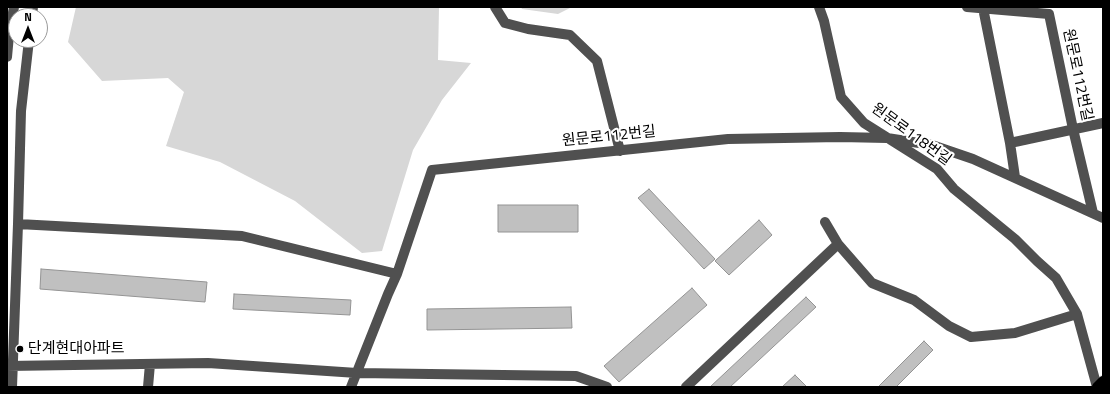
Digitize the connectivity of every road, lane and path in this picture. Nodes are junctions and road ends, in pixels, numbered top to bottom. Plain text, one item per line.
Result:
1 (14, 7) edge
2 (495, 7) edge
3 (818, 7) edge
4 (967, 7) edge
5 (984, 8) junction
6 (28, 48) edge
7 (7, 57) edge
8 (1103, 123) edge
9 (1073, 129) junction
10 (887, 138) junction
11 (1010, 143) junction
12 (620, 151) junction
13 (1015, 177) junction
14 (1093, 213) junction
15 (1103, 218) edge
16 (825, 222) dead end
17 (18, 224) junction
18 (838, 244) junction
19 (398, 274) junction
20 (1077, 314) junction
21 (150, 364) junction
22 (10, 366) edge
23 (356, 373) junction
24 (1103, 382) edge
25 (12, 387) edge
26 (148, 387) edge
27 (351, 387) edge
28 (607, 387) edge
29 (686, 387) edge
30 (1097, 387) edge

1 - 7 street
2 - 12 street
3 - 10 street, 원문로118번길
4 - 5 street
5 - 9 street, 원문로112번길
5 - 11 street
6 - 17 street
8 - 9 street
9 - 11 street
9 - 14 street, 원문로112번길
10 - 12 street, 원문로112번길
10 - 13 street, 원문로112번길
10 - 20 street, 원문로118번길
11 - 13 street
12 - 19 street, 원문로112번길
13 - 14 street, 원문로112번길
14 - 15 street, 원문로112번길
16 - 18 street
17 - 19 street
17 - 22 street
18 - 20 street
18 - 29 street
19 - 23 street, 원문로112번길
20 - 30 street, 원문로118번길
21 - 22 street
21 - 23 street
21 - 26 street
22 - 25 street
23 - 27 street, 원문로112번길
23 - 28 street
24 - 30 main road

